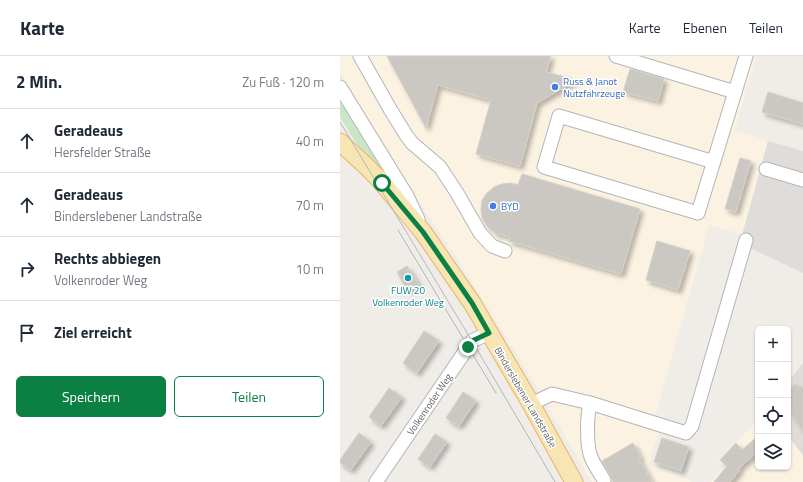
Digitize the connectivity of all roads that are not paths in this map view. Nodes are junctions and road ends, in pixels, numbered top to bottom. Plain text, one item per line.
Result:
1 (360, 56) edge
2 (616, 56) edge
3 (746, 56) edge
4 (340, 87) edge
5 (735, 92) junction
6 (340, 142) edge
7 (714, 162) junction
8 (766, 169) dead end
9 (803, 180) edge
10 (423, 232) junction
11 (746, 240) dead end
12 (505, 251) dead end
13 (489, 333) junction
14 (590, 403) junction
15 (531, 404) junction
16 (604, 480) dead end
17 (376, 482) edge
18 (574, 482) edge

1 - 12 street
2 - 5 street
3 - 5 street
4 - 10 street, Binderslebener Landstraße
5 - 7 street
6 - 10 main road
7 - 7 street
8 - 9 street
10 - 13 main road, Binderslebener Landstraße
11 - 14 street
13 - 15 main road, Binderslebener Landstraße
13 - 17 street, Volkenroder Weg
14 - 15 street
14 - 16 street
15 - 18 main road, Binderslebener Landstraße

